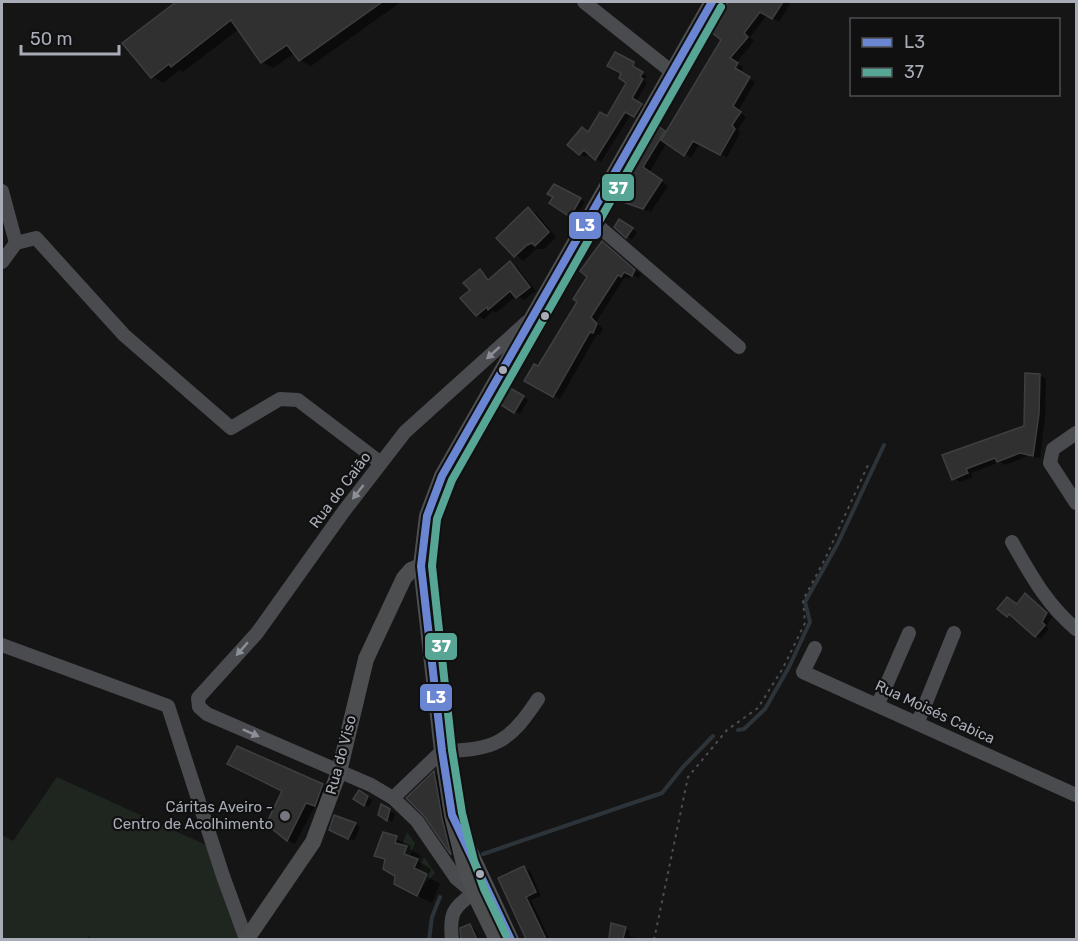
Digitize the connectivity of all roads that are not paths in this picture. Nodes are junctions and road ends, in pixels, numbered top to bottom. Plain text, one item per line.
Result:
1 (584, 2) edge
2 (712, 2) edge
3 (672, 72) junction
4 (2, 191) edge
5 (589, 218) junction
6 (16, 243) junction
7 (2, 262) edge
8 (536, 314) junction
9 (739, 347) dead end
10 (1077, 433) edge
11 (381, 463) junction
12 (1077, 502) edge
13 (1012, 542) dead end
14 (421, 566) junction
15 (1077, 629) edge
16 (909, 633) dead end
17 (954, 633) dead end
18 (2, 645) edge
19 (815, 648) dead end
20 (538, 699) dead end
21 (878, 704) junction
22 (918, 722) junction
23 (442, 751) junction
24 (339, 772) junction
25 (1077, 795) edge
26 (393, 798) junction
27 (452, 815) junction
28 (474, 893) junction
29 (246, 939) edge
30 (452, 939) edge
31 (497, 939) edge
32 (512, 939) edge

1 - 3 street
2 - 3 main road
3 - 5 main road
4 - 6 street
5 - 8 main road
5 - 9 street
6 - 7 street
6 - 11 street
8 -> 11 street, Rua do Caião
8 - 14 main road
10 - 12 street
11 -> 24 street, Rua do Caião
13 - 15 street
14 - 23 main road
14 - 24 main road, Rua do Viso
16 - 21 street
17 - 22 street
18 - 29 street
19 - 21 street, Rua Moisés Cabica
20 - 23 street
21 - 22 street, Rua Moisés Cabica
22 - 25 street, Rua Moisés Cabica
23 - 26 street
23 - 27 main road
24 - 26 street
24 - 29 main road, Rua do Viso
26 - 28 street
27 - 28 main road
27 - 32 main road
28 - 30 street
28 - 31 main road

